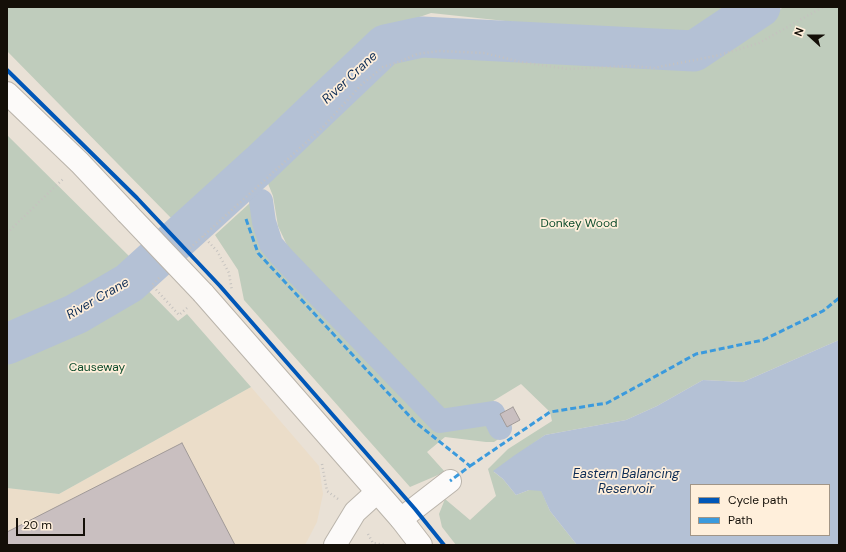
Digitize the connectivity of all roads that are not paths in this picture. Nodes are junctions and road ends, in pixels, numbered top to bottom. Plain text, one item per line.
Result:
1 (7, 93) edge
2 (450, 481) dead end
3 (377, 492) junction
4 (401, 519) junction
5 (335, 545) edge
6 (421, 545) edge

1 - 3 main road, bridge
2 - 4 main road
3 - 4 main road
3 - 5 main road
4 - 6 main road

